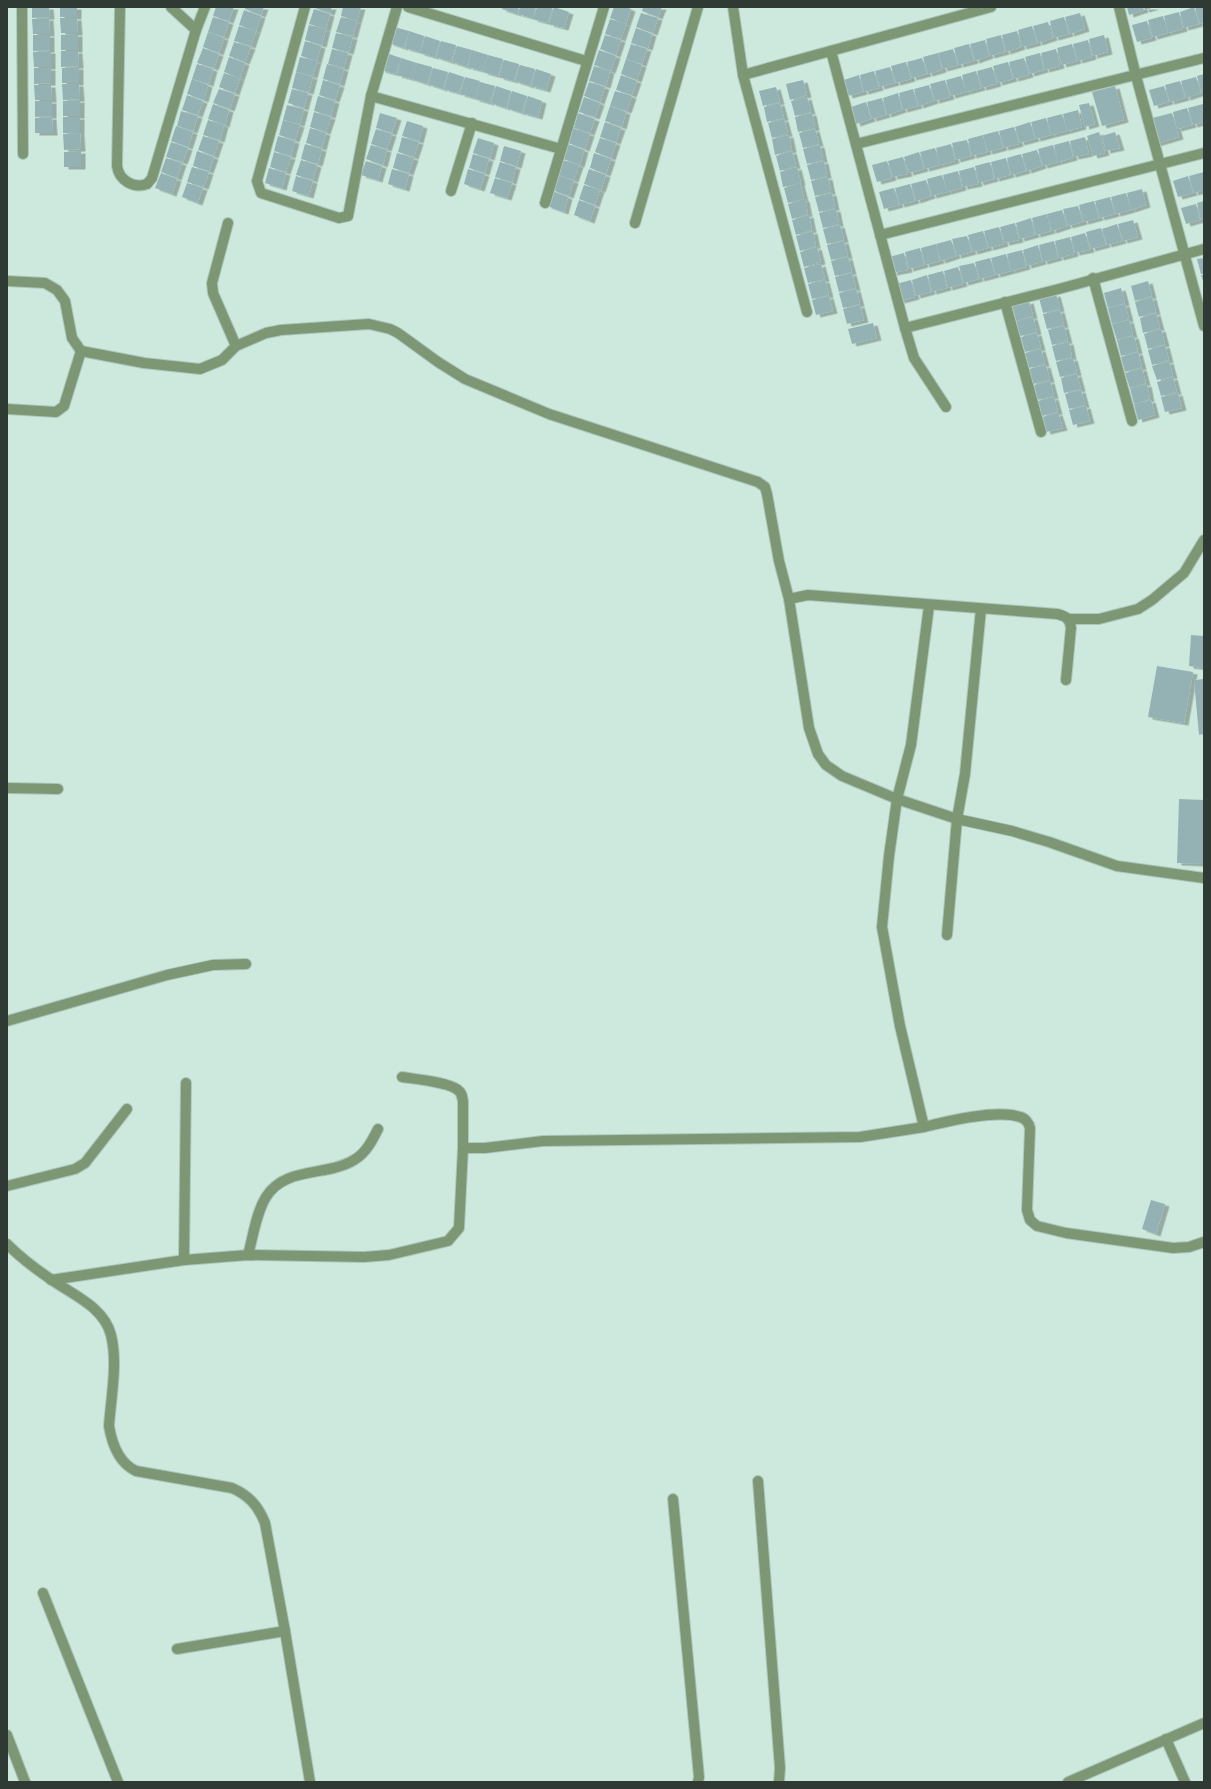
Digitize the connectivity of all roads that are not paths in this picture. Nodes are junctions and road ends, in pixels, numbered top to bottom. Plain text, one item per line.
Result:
1 (22, 7) edge
2 (120, 7) edge
3 (170, 7) edge
4 (205, 7) edge
5 (305, 7) edge
6 (397, 7) edge
7 (408, 7) edge
8 (604, 7) edge
9 (698, 7) edge
10 (733, 7) edge
11 (992, 7) edge
12 (1119, 7) edge
13 (196, 30) junction
14 (831, 51) junction
15 (1204, 58) edge
16 (586, 61) junction
17 (743, 76) junction
18 (1136, 76) junction
19 (371, 96) junction
20 (472, 123) junction
21 (856, 144) junction
22 (561, 149) junction
23 (1204, 153) edge
24 (23, 154) dead end
25 (1160, 165) junction
26 (451, 191) dead end
27 (545, 203) dead end
28 (228, 223) dead end
29 (635, 223) dead end
30 (880, 235) junction
31 (1204, 249) edge
32 (1183, 255) junction
33 (1093, 278) junction
34 (7, 281) edge
35 (1005, 302) junction
36 (807, 312) dead end
37 (1204, 326) edge
38 (905, 328) junction
39 (236, 346) junction
40 (81, 351) junction
41 (946, 407) dead end
42 (7, 409) edge
43 (1132, 421) dead end
44 (1041, 432) dead end
45 (1204, 540) edge
46 (789, 599) junction
47 (929, 606) junction
48 (981, 609) junction
49 (1068, 619) junction
50 (1066, 680) dead end
51 (7, 788) edge
52 (58, 789) dead end
53 (897, 799) junction
54 (957, 819) junction
55 (1204, 878) edge
56 (947, 935) dead end
57 (246, 964) dead end
58 (7, 1021) edge
59 (402, 1076) dead end
60 (186, 1083) dead end
61 (127, 1109) dead end
62 (924, 1127) junction
63 (378, 1129) dead end
64 (463, 1148) junction
65 (7, 1186) edge
66 (1204, 1242) edge
67 (7, 1244) edge
68 (248, 1255) junction
69 (184, 1260) junction
70 (51, 1280) junction
71 (758, 1481) dead end
72 (674, 1499) dead end
73 (42, 1593) dead end
74 (285, 1631) junction
75 (177, 1649) dead end
76 (1204, 1723) edge
77 (7, 1735) edge
78 (1166, 1739) junction
79 (1091, 1778) edge
80 (25, 1782) edge
81 (118, 1782) edge
82 (310, 1782) edge
83 (698, 1782) edge
84 (779, 1782) edge
85 (1068, 1782) edge
86 (1185, 1782) edge

1 - 24 street
2 - 13 street
3 - 13 street
4 - 13 street
5 - 19 street
6 - 19 street
7 - 16 street
8 - 16 street
9 - 29 street
10 - 17 street
11 - 14 street
12 - 18 street
14 - 17 street
14 - 21 street
15 - 18 street
16 - 22 street
17 - 36 street
18 - 21 street
18 - 25 street
19 - 20 street
20 - 22 street
20 - 26 street
21 - 30 street
22 - 27 street
23 - 25 street
25 - 30 street
25 - 32 street
28 - 39 street
30 - 38 street
31 - 32 street
32 - 33 street
32 - 37 street
33 - 35 street
33 - 43 street
34 - 40 street
35 - 38 street
35 - 44 street
38 - 41 street
39 - 40 street
39 - 46 street
40 - 42 street
45 - 49 street
46 - 47 street
46 - 53 street
47 - 48 street
47 - 53 street
48 - 49 street
48 - 54 street
49 - 50 street
51 - 52 street
53 - 54 street
53 - 62 street
54 - 55 street
54 - 56 street
57 - 58 street
59 - 64 street
60 - 69 street
61 - 65 street
62 - 64 street
62 - 66 street
63 - 68 street
64 - 68 street
67 - 70 street
68 - 69 street
69 - 70 street
70 - 74 street
71 - 84 street
72 - 83 street
73 - 81 street
74 - 75 street
74 - 82 street
76 - 78 street
77 - 80 street
78 - 79 street
78 - 86 street
79 - 85 street

